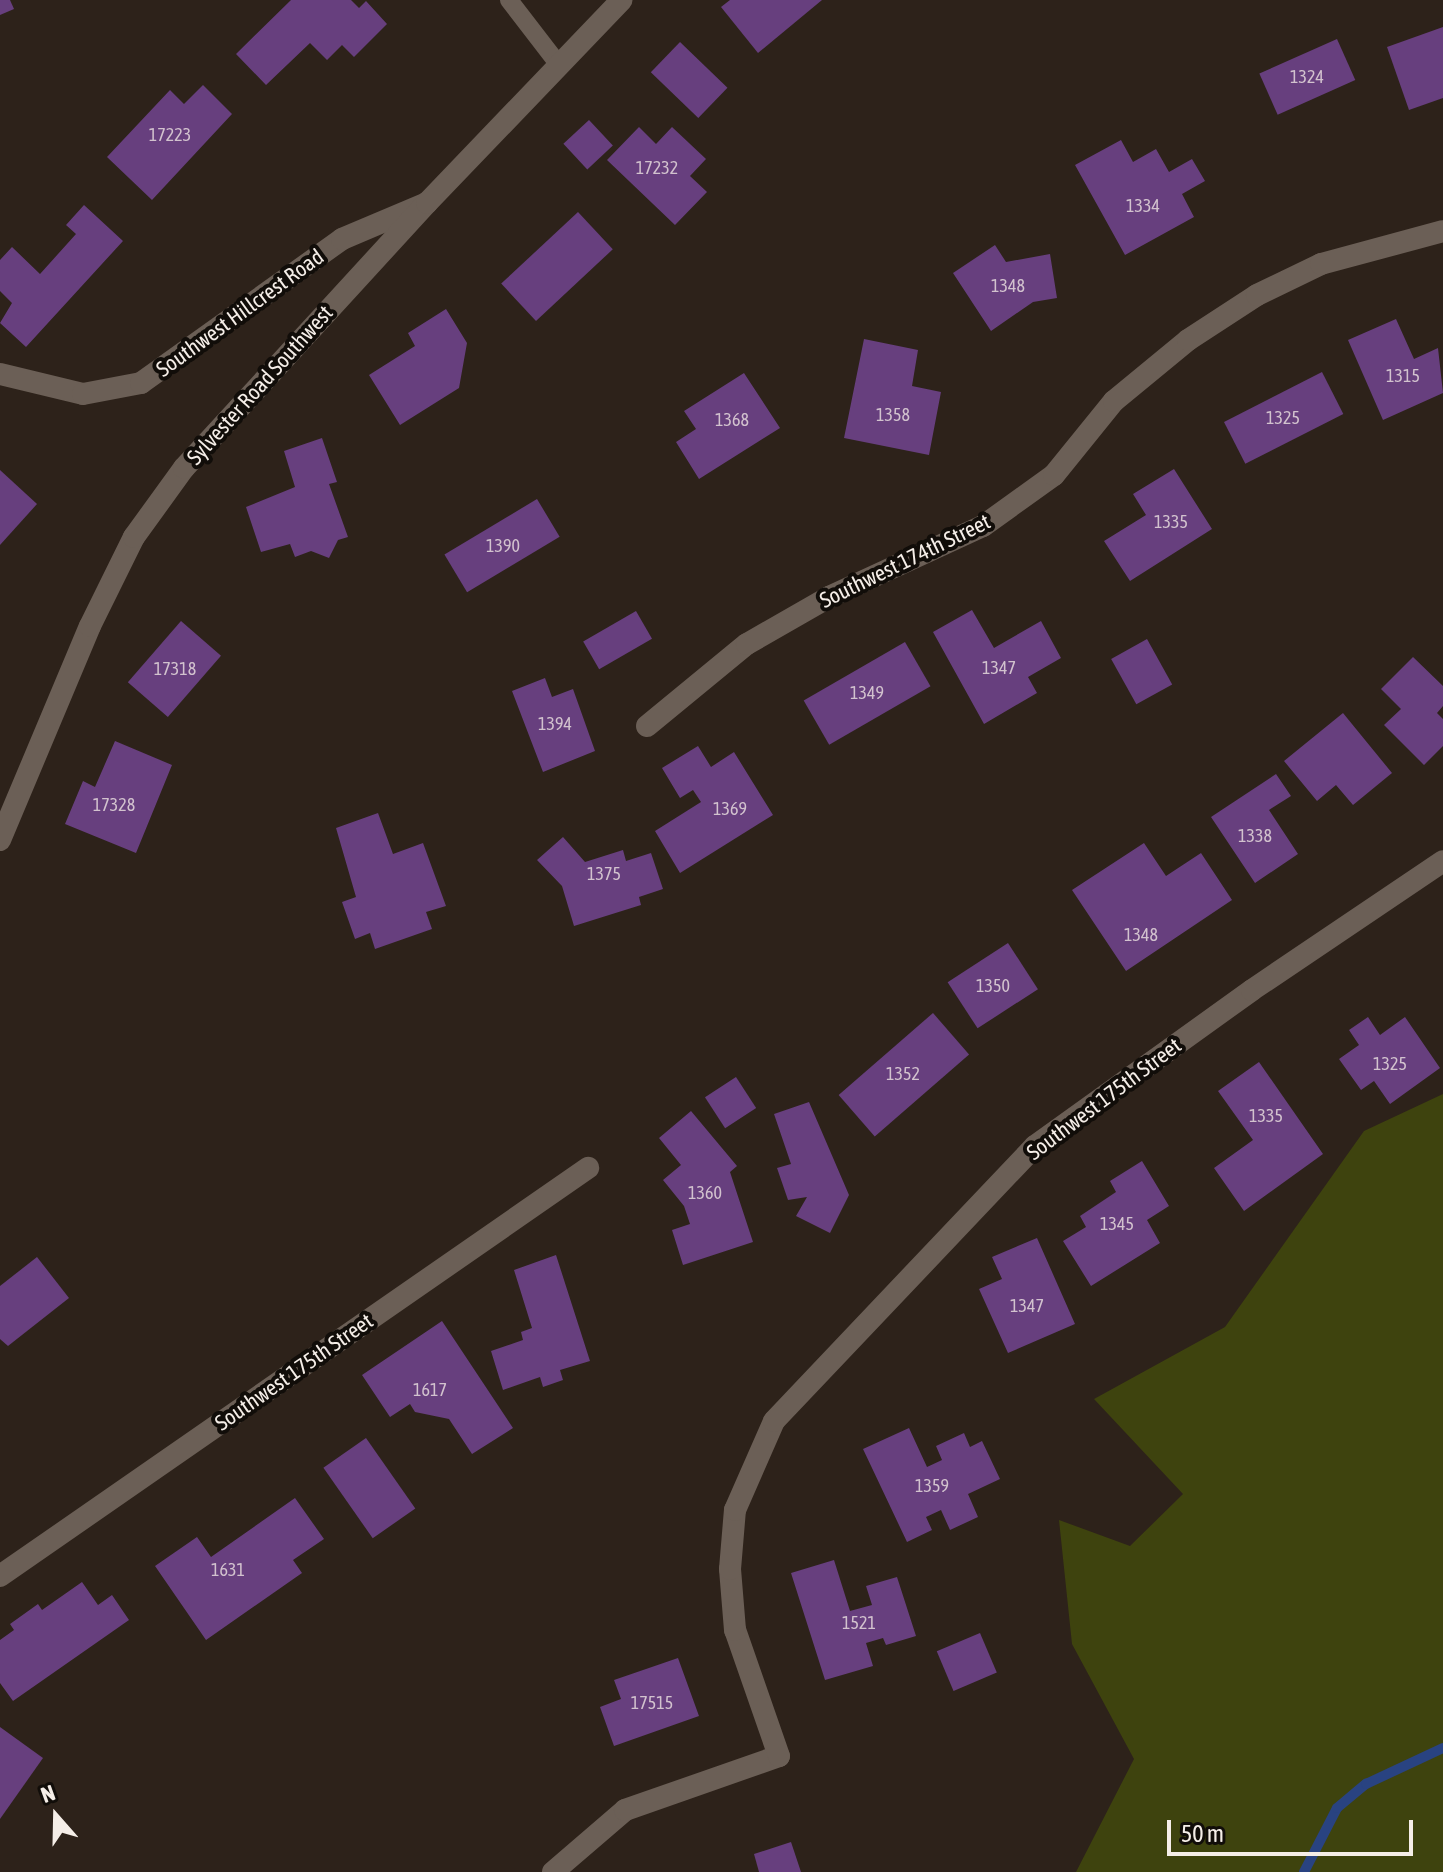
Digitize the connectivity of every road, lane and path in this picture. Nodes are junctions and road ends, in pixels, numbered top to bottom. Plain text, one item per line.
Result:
1 (509, 0) edge
2 (622, 0) edge
3 (559, 65) junction
4 (427, 203) junction
5 (1443, 231) edge
6 (0, 374) edge
7 (647, 726) dead end
8 (0, 840) edge
9 (1443, 861) edge
10 (588, 1168) dead end
11 (0, 1576) edge
12 (553, 1872) edge

1 - 3 lane
2 - 3 street, Sylvester Road Southwest
3 - 4 street, Sylvester Road Southwest
4 - 6 street, Southwest Hillcrest Road
4 - 8 street, Sylvester Road Southwest
5 - 7 street, Southwest 174th Street
9 - 12 street, Southwest 175th Street
10 - 11 street, Southwest 175th Street

